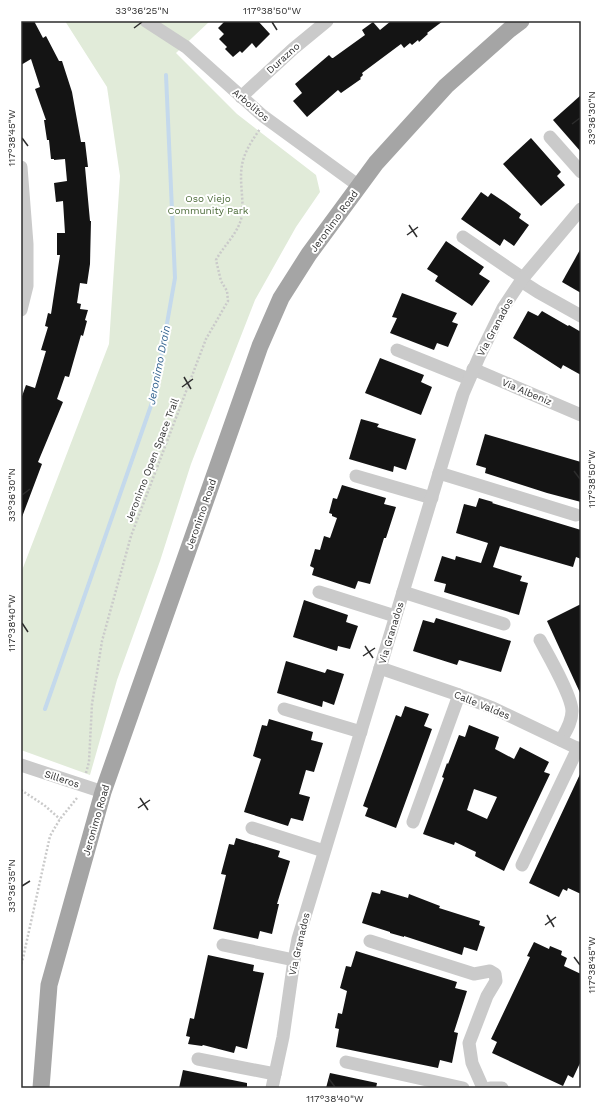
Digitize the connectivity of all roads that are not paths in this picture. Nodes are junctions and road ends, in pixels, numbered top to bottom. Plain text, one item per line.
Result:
1 (146, 21) edge
2 (328, 21) edge
3 (520, 21) edge
4 (241, 97) junction
5 (550, 137) dead end
6 (21, 167) edge
7 (581, 172) edge
8 (359, 186) junction
9 (581, 209) edge
10 (463, 237) dead end
11 (522, 279) junction
12 (21, 310) edge
13 (581, 316) edge
14 (397, 350) dead end
15 (471, 374) junction
16 (581, 415) edge
17 (439, 473) junction
18 (356, 476) dead end
19 (432, 498) junction
20 (576, 515) dead end
21 (319, 592) dead end
22 (403, 592) junction
23 (395, 616) junction
24 (504, 624) dead end
25 (540, 640) dead end
26 (380, 668) junction
27 (459, 695) junction
28 (284, 709) dead end
29 (361, 732) junction
30 (561, 740) junction
31 (579, 749) edge
32 (21, 765) edge
33 (103, 792) junction
34 (413, 822) dead end
35 (252, 828) dead end
36 (324, 851) junction
37 (522, 865) dead end
38 (370, 941) dead end
39 (223, 945) dead end
40 (294, 960) junction
41 (198, 1059) dead end
42 (346, 1062) dead end
43 (275, 1074) junction
44 (41, 1088) edge
45 (272, 1088) edge
46 (462, 1088) edge
47 (483, 1088) edge
48 (490, 1088) edge
49 (502, 1088) edge

1 - 4 street, Arbolitos
2 - 4 street, Durazno
3 - 8 main road, Jeronimo Road
4 - 8 street, Arbolitos
5 - 7 street
6 - 12 street
8 - 33 main road, Jeronimo Road
9 - 11 street, Via Granados
10 - 11 street
11 - 13 street
11 - 15 street, Via Granados
14 - 15 street, Via Albeniz
15 - 16 street, Via Albeniz
15 - 17 street, Via Granados
17 - 19 street, Via Granados
17 - 20 street
18 - 19 street
19 - 22 street, Via Granados
21 - 23 street
22 - 23 street, Via Granados
22 - 24 street
23 - 26 street, Via Granados
25 - 30 street
26 - 27 street, Calle Valdes
26 - 29 street, Via Granados
27 - 30 street, Calle Valdes
27 - 34 street
28 - 29 street
29 - 36 street, Via Granados
30 - 31 street, Calle Valdes
31 - 37 street
32 - 33 street, Silleros
33 - 44 main road, Jeronimo Road
35 - 36 street
36 - 40 street, Via Granados
38 - 47 street
39 - 40 street
40 - 43 street, Via Granados
41 - 43 street
42 - 46 street
43 - 45 street, Via Granados
48 - 49 street

